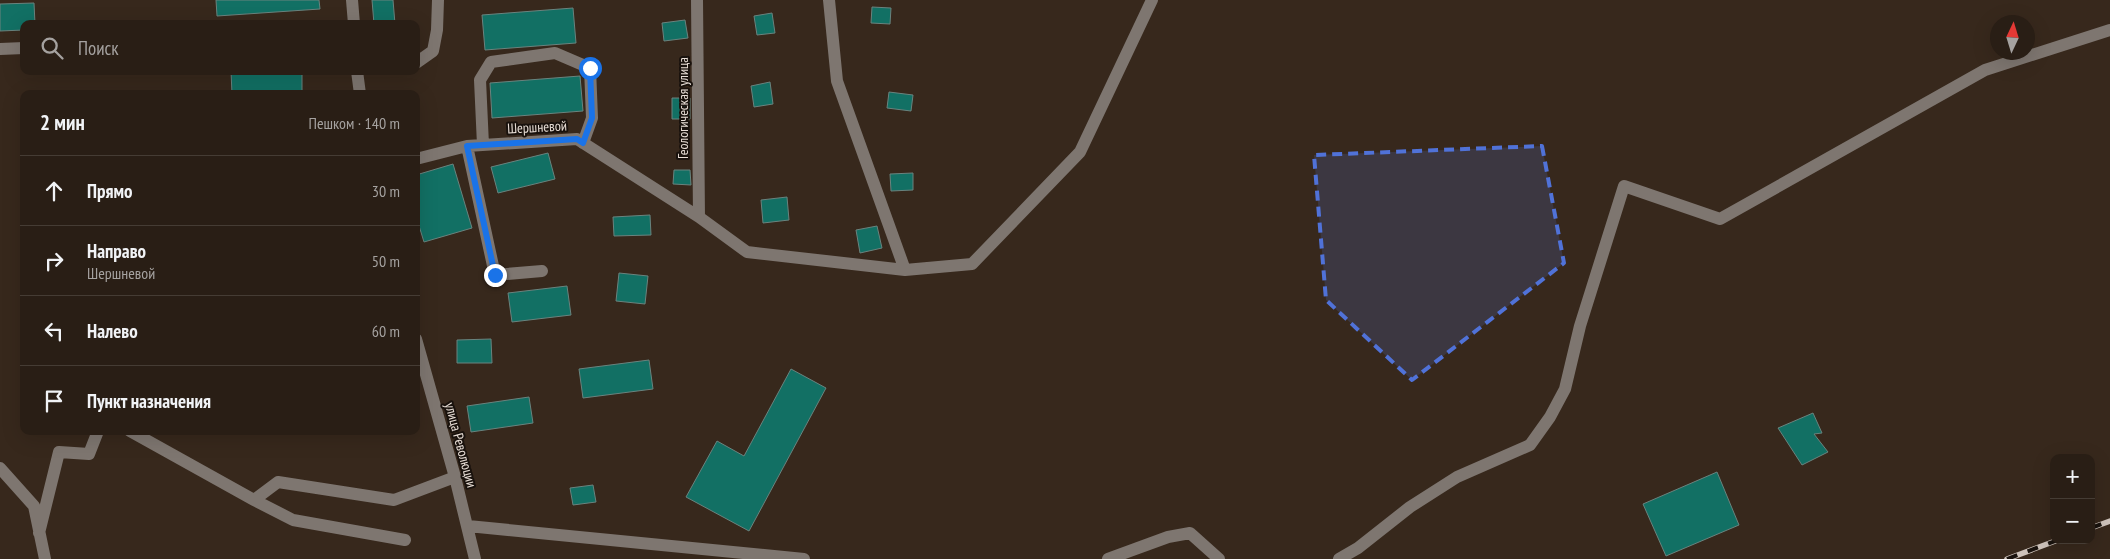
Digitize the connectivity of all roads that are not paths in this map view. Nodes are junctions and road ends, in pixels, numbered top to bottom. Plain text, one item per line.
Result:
1 (352, 0) edge
2 (438, 0) edge
3 (697, 0) edge
4 (829, 0) edge
5 (1152, 0) edge
6 (354, 20) edge
7 (2110, 30) edge
8 (20, 48) edge
9 (0, 49) edge
10 (420, 60) edge
11 (358, 75) edge
12 (359, 90) edge
13 (583, 143) junction
14 (483, 145) junction
15 (467, 146) junction
16 (420, 158) edge
17 (699, 217) junction
18 (905, 270) junction
19 (542, 271) dead end
20 (420, 353) edge
21 (97, 435) edge
22 (137, 435) edge
23 (0, 468) edge
24 (455, 477) junction
25 (254, 500) junction
26 (468, 526) junction
27 (39, 533) junction
28 (405, 540) dead end
29 (45, 559) edge
30 (475, 559) edge
31 (804, 559) edge
32 (1108, 559) edge
33 (1219, 559) edge
34 (1339, 559) edge

1 - 6 street
2 - 10 street
3 - 17 street, Геологическая улица
4 - 18 street
5 - 18 street, Шершневой
7 - 34 street
8 - 9 street
11 - 12 street
13 - 14 street, Шершневой
13 - 14 street
13 - 17 street, Шершневой
14 - 15 street, Шершневой
15 - 16 street, Шершневой
15 - 19 street
17 - 18 street, Шершневой
20 - 24 street, улица Революции
21 - 27 street
22 - 25 street
23 - 27 street
24 - 25 street
24 - 26 street, улица Революции
25 - 28 street
26 - 30 street, улица Революции
26 - 31 street
27 - 29 street
32 - 33 street

